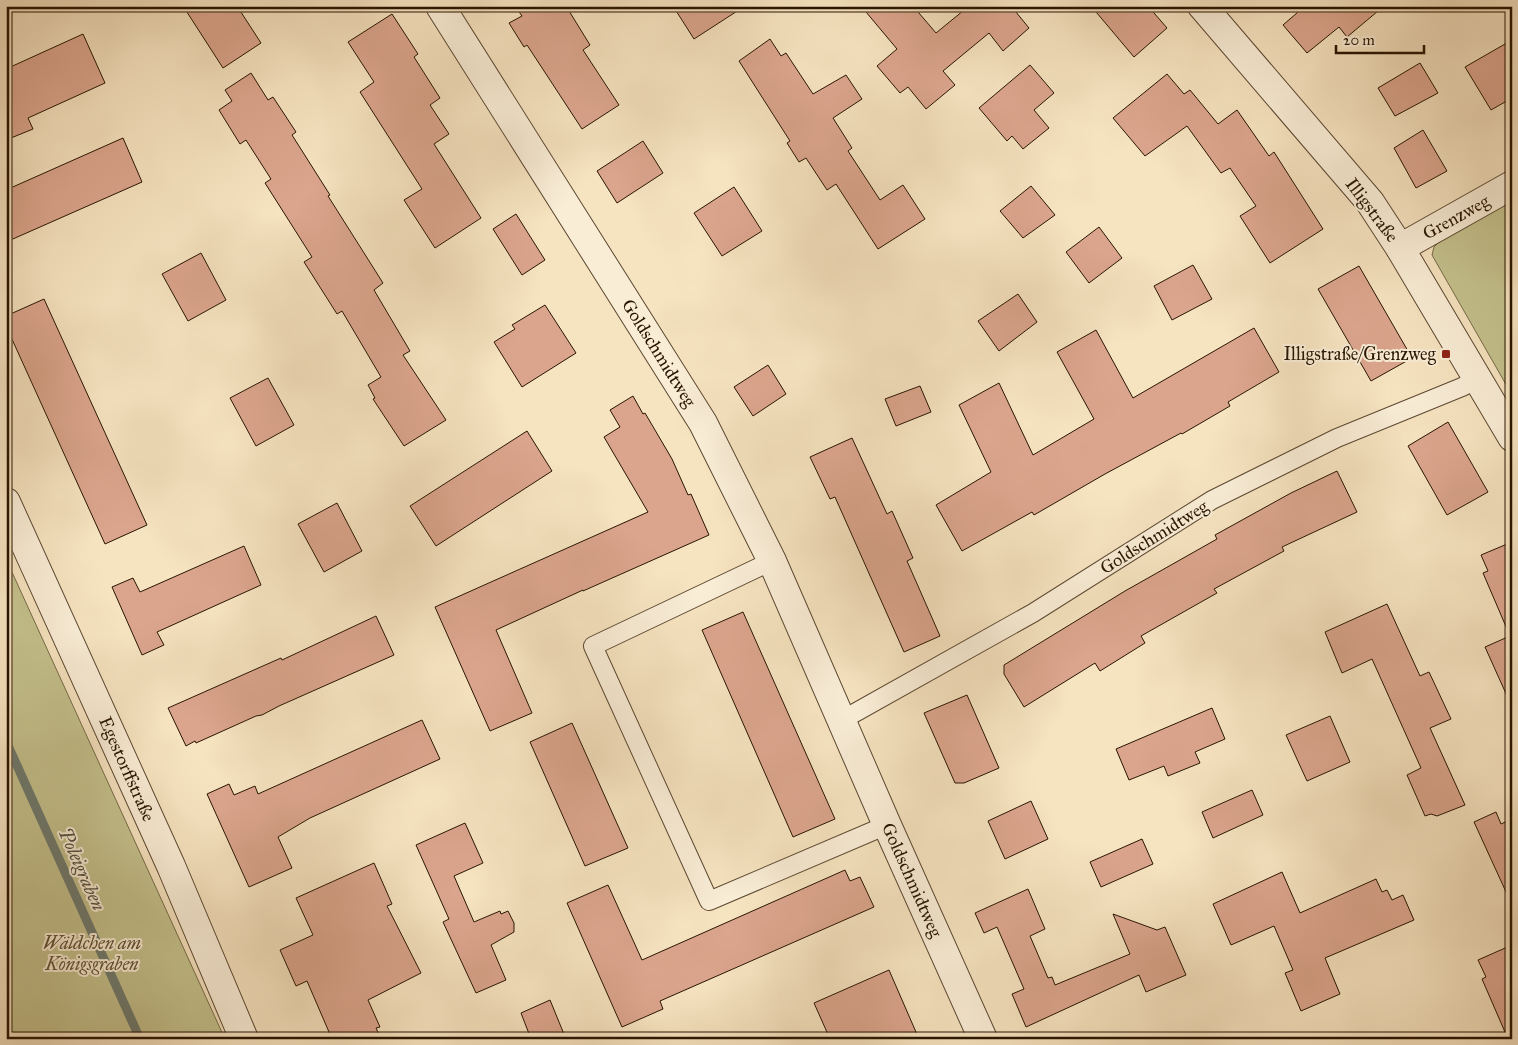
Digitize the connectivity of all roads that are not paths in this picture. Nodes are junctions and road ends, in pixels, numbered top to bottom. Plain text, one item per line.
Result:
1 (440, 6) edge
2 (1202, 6) edge
3 (1512, 186) edge
4 (1400, 248) junction
5 (1478, 379) junction
6 (1512, 437) edge
7 (6, 502) edge
8 (772, 562) junction
9 (842, 720) junction
10 (887, 825) junction
11 (244, 1039) edge
12 (983, 1039) edge

1 - 8 street, Goldschmidtweg
2 - 4 street, Illigstraße
3 - 4 street, Grenzweg
4 - 5 street, Illigstraße
5 - 6 street, Illigstraße
5 - 9 lane, Goldschmidtweg
7 - 11 street, Egestorffstraße
8 - 9 street, Goldschmidtweg
8 - 10 lane
9 - 10 street, Goldschmidtweg
10 - 12 street, Goldschmidtweg

